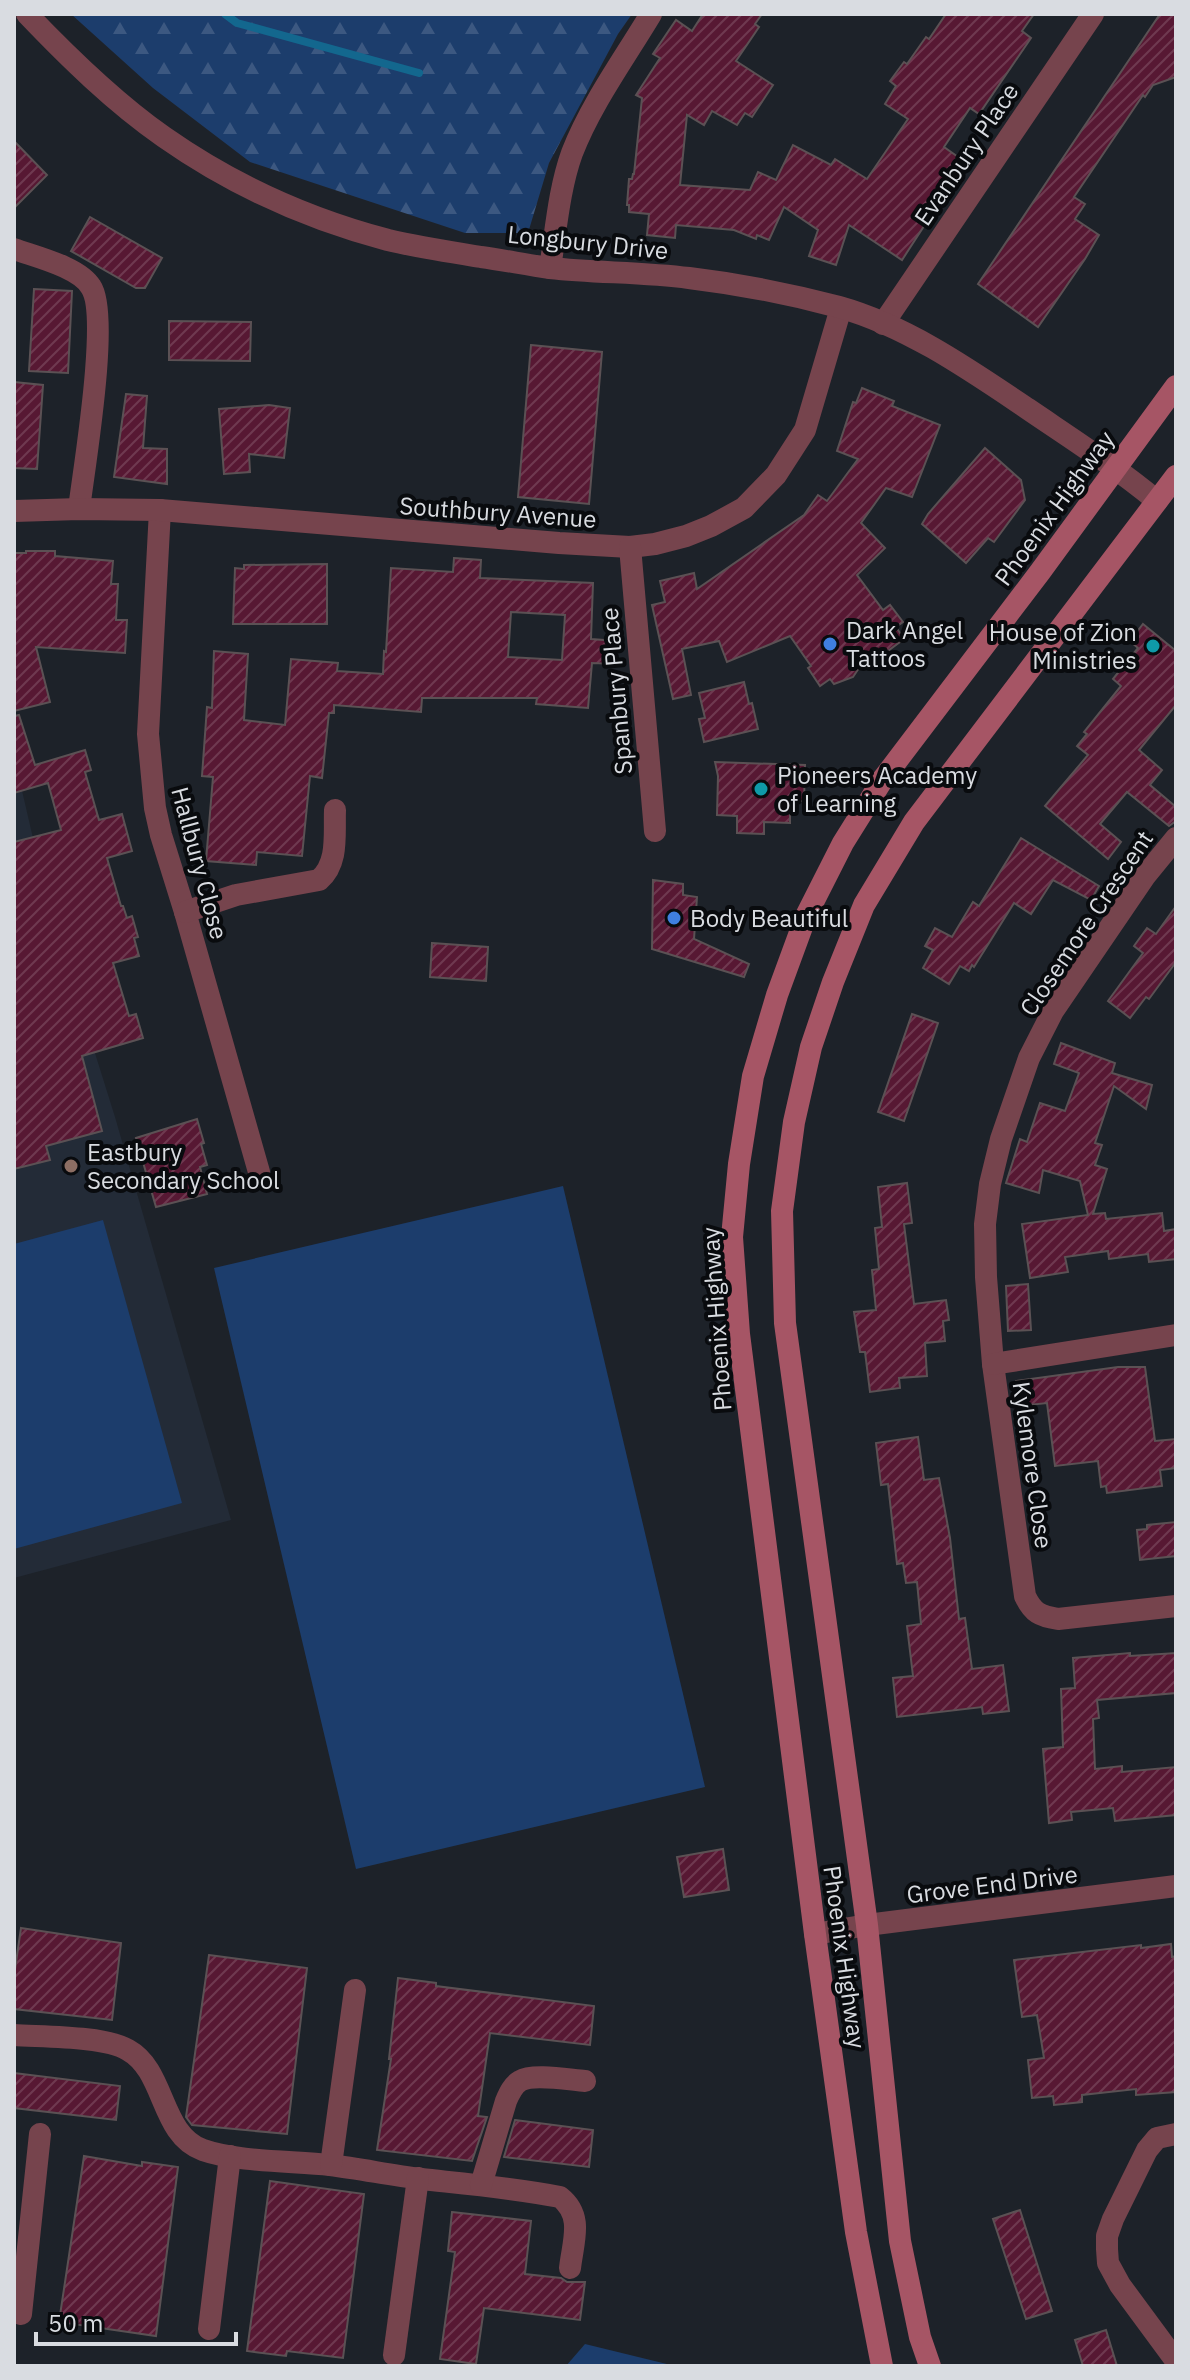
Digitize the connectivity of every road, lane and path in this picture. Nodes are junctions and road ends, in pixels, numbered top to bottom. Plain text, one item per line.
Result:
1 (27, 14) edge
2 (651, 14) edge
3 (1093, 14) edge
4 (14, 249) edge
5 (550, 268) junction
6 (841, 308) junction
7 (883, 324) junction
8 (1176, 386) edge
9 (1115, 467) junction
10 (1176, 476) edge
11 (1157, 501) junction
12 (79, 509) junction
13 (160, 510) junction
14 (14, 511) edge
15 (630, 547) junction
16 (335, 810) dead end
17 (655, 831) dead end
18 (1176, 838) edge
19 (185, 912) junction
20 (259, 1172) dead end
21 (1176, 1335) edge
22 (993, 1364) junction
23 (1176, 1606) edge
24 (1176, 1886) edge
25 (867, 1925) junction
26 (815, 1934) junction
27 (355, 1990) dead end
28 (14, 2035) edge
29 (585, 2081) dead end
30 (40, 2134) dead end
31 (1167, 2136) edge
32 (230, 2156) junction
33 (331, 2165) junction
34 (418, 2178) junction
35 (25, 2179) edge
36 (481, 2185) junction
37 (570, 2268) dead end
38 (21, 2314) dead end
39 (209, 2329) dead end
40 (394, 2355) dead end
41 (1176, 2361) edge
42 (882, 2366) edge
43 (930, 2366) edge

1 - 5 street, Longbury Drive
2 - 5 street
3 - 7 street, Evanbury Place
4 - 12 street
5 - 6 street, Longbury Drive
6 - 7 street, Longbury Drive
6 - 15 street, Southbury Avenue
7 - 9 street, Longbury Drive
8 - 9 main road, Phoenix Highway
9 - 11 street, Longbury Drive
9 - 26 main road, Phoenix Highway
10 - 11 main road, Phoenix Highway
11 - 25 main road, Phoenix Highway
12 - 13 street, Southbury Avenue
12 - 14 street, Southbury Avenue
13 - 15 street, Southbury Avenue
13 - 19 street, Hallbury Close
15 - 17 street, Spanbury Place
16 - 19 street
18 - 22 street, Closemore Crescent
19 - 20 street, Hallbury Close
21 - 22 street, Kylemore Close
22 - 23 street, Kylemore Close
24 - 25 street, Grove End Drive
25 - 26 street, Grove End Drive
25 - 43 main road, Phoenix Highway
26 - 42 main road, Phoenix Highway
27 - 33 street
28 - 32 street
29 - 36 street
30 - 35 street
31 - 41 street
32 - 33 street
32 - 39 street
33 - 34 street
34 - 36 street
34 - 40 street
35 - 38 street
36 - 37 street

